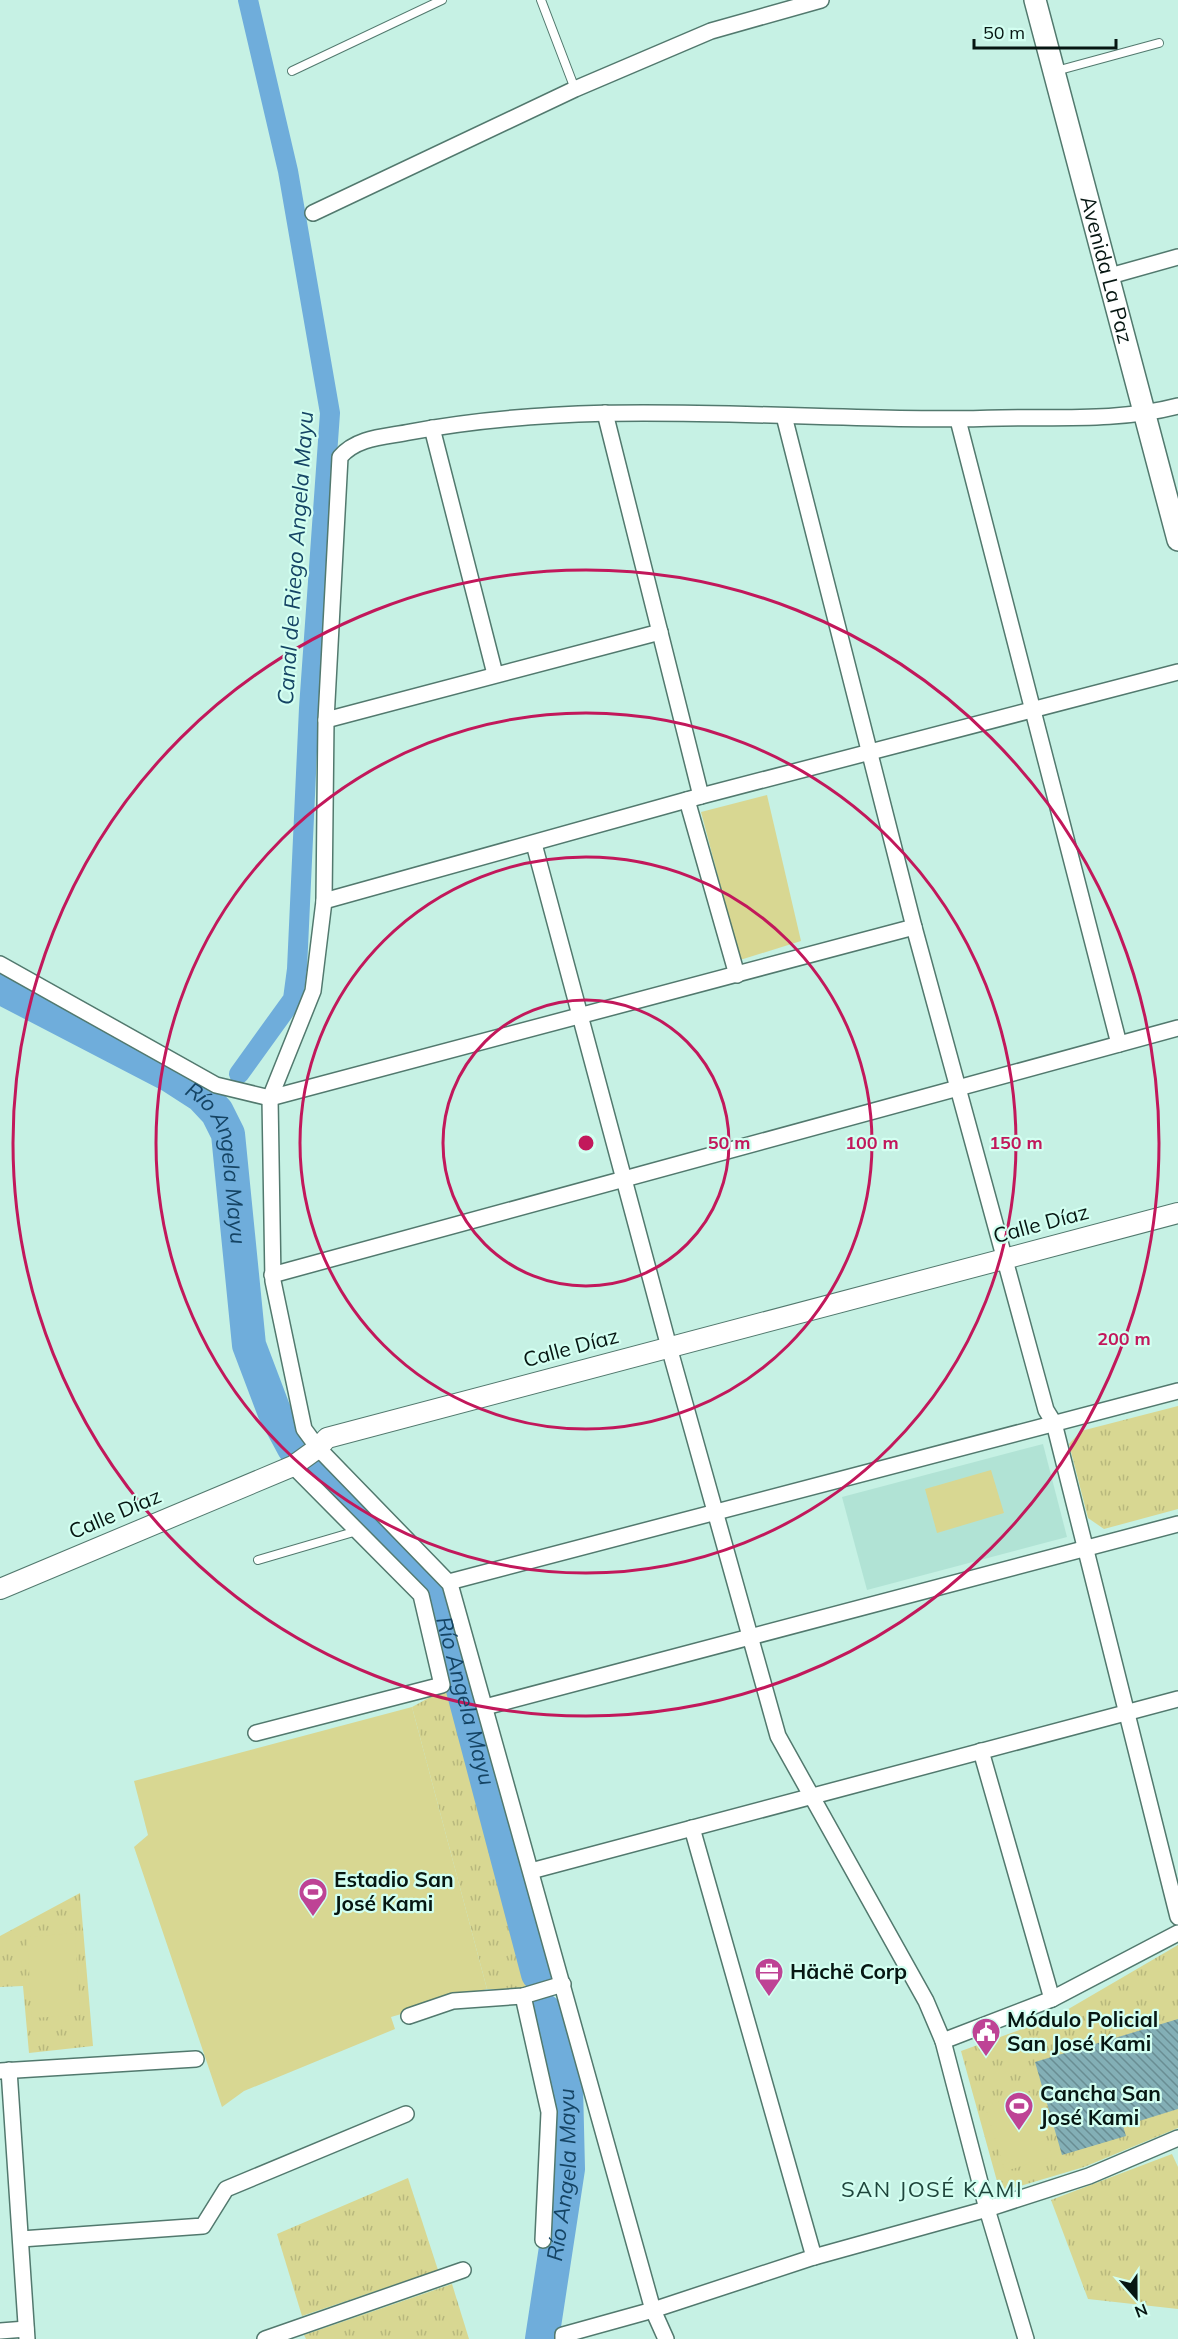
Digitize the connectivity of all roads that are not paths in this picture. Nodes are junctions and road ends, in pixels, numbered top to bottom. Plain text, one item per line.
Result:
1 (442, 0) edge
2 (541, 0) edge
3 (821, 0) edge
4 (1035, 0) edge
5 (1160, 43) dead end
6 (292, 71) dead end
7 (1054, 71) junction
8 (575, 89) junction
9 (313, 213) dead end
10 (1178, 257) edge
11 (1110, 276) junction
12 (1178, 406) edge
13 (605, 413) junction
14 (1146, 414) junction
15 (784, 416) junction
16 (958, 420) junction
17 (432, 428) junction
18 (1178, 540) edge
19 (660, 632) junction
20 (1178, 672) edge
21 (495, 674) junction
22 (1034, 711) junction
23 (326, 720) junction
24 (869, 754) junction
25 (694, 798) junction
26 (534, 844) junction
27 (324, 902) junction
28 (914, 927) junction
29 (0, 964) edge
30 (736, 975) junction
31 (581, 1016) junction
32 (1178, 1028) edge
33 (1119, 1044) junction
34 (958, 1088) junction
35 (270, 1098) junction
36 (625, 1179) junction
37 (1178, 1213) edge
38 (1005, 1258) junction
39 (272, 1275) junction
40 (669, 1347) junction
41 (1178, 1391) edge
42 (1054, 1423) junction
43 (318, 1448) junction
44 (293, 1466) junction
45 (715, 1512) junction
46 (1178, 1524) edge
47 (357, 1532) junction
48 (1085, 1549) junction
49 (258, 1560) dead end
50 (448, 1582) junction
51 (0, 1589) edge
52 (749, 1637) junction
53 (1178, 1700) edge
54 (485, 1707) junction
55 (1125, 1713) junction
56 (256, 1733) dead end
57 (981, 1752) junction
58 (812, 1796) junction
59 (692, 1828) junction
60 (531, 1871) junction
61 (1178, 1917) edge
62 (1178, 1933) edge
63 (563, 1984) junction
64 (523, 1996) junction
65 (1052, 1999) junction
66 (409, 2016) dead end
67 (943, 2041) junction
68 (196, 2059) dead end
69 (4, 2071) edge
70 (406, 2114) dead end
71 (1178, 2138) edge
72 (987, 2209) junction
73 (21, 2239) junction
74 (543, 2241) dead end
75 (814, 2257) junction
76 (463, 2270) dead end
77 (653, 2310) junction
78 (0, 2331) edge
79 (27, 2334) edge
80 (265, 2339) edge
81 (563, 2339) edge
82 (666, 2339) edge
83 (1026, 2339) edge

1 - 6 lane
2 - 8 lane
3 - 8 street
4 - 7 main road, Avenida La Paz
5 - 7 lane
7 - 11 main road, Avenida La Paz
8 - 9 street
10 - 11 street
11 - 14 main road, Avenida La Paz
12 - 14 street
13 - 15 street
13 - 17 street
13 - 19 street
14 - 16 street
14 - 18 main road, Avenida La Paz
15 - 16 street
15 - 24 street
16 - 22 street
17 - 21 street
17 - 23 street
19 - 21 street
19 - 25 street
20 - 22 street
21 - 23 street
22 - 24 street
22 - 33 street
23 - 27 street
24 - 25 street
24 - 28 street
25 - 26 street
25 - 30 street
26 - 27 street
26 - 31 street
27 - 35 street
28 - 30 street
28 - 34 street
29 - 35 street
30 - 31 street
31 - 35 street
31 - 36 street
32 - 33 street
33 - 34 street
34 - 36 street
34 - 38 street
35 - 39 street
36 - 39 street
36 - 40 street
37 - 38 street, Calle Díaz
38 - 40 street, Calle Díaz
38 - 42 street
39 - 43 street
40 - 43 street, Calle Díaz
40 - 45 street
41 - 42 street
42 - 45 street
42 - 48 street
43 - 44 street, Calle Díaz
43 - 50 street
44 - 47 street
44 - 51 street, Calle Díaz
45 - 50 street
45 - 52 street
46 - 48 street
47 - 49 lane
47 - 56 street
48 - 52 street
48 - 55 street
50 - 54 street
52 - 54 street
52 - 58 street
53 - 55 street
54 - 60 street
55 - 57 street
55 - 61 street
57 - 58 street
57 - 65 street
58 - 59 street
58 - 67 street
59 - 60 street
59 - 75 street
60 - 63 street
62 - 65 street
63 - 64 street
63 - 77 street
64 - 66 street
64 - 74 street
65 - 67 street
67 - 72 street
68 - 69 street
69 - 73 street
70 - 73 street
71 - 72 street
72 - 75 street
72 - 83 street
73 - 79 street
75 - 77 street
76 - 80 street
77 - 81 street
77 - 82 street
78 - 79 street

